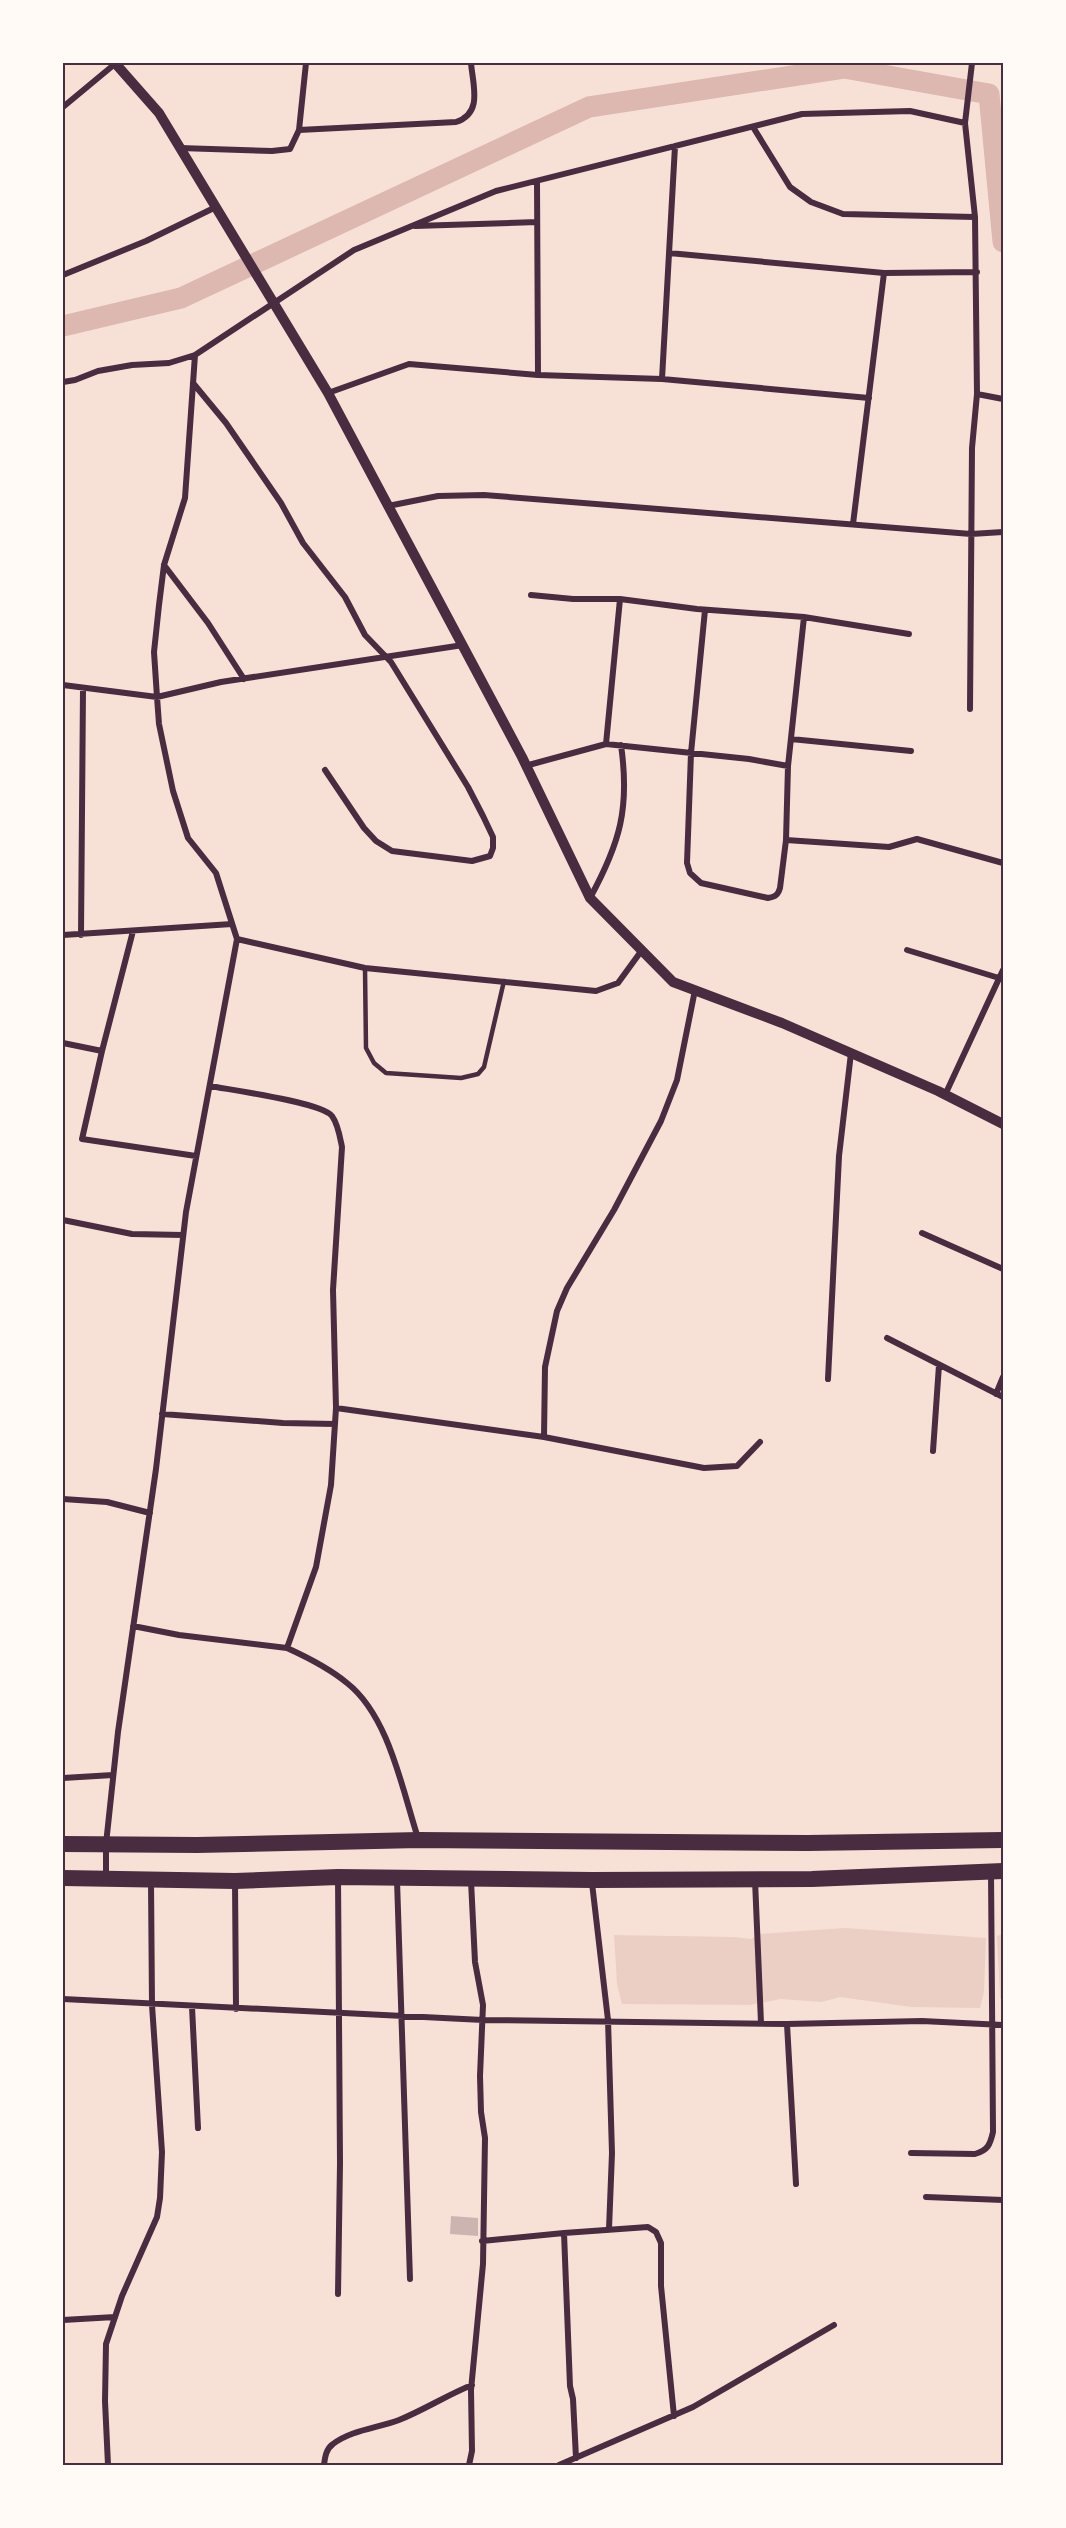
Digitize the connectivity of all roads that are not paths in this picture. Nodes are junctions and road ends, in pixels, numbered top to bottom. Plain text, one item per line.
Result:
1 (115, 63) edge
2 (306, 63) edge
3 (471, 63) edge
4 (972, 63) edge
5 (63, 107) edge
6 (965, 123) junction
7 (753, 127) junction
8 (299, 130) junction
9 (675, 146) junction
10 (180, 148) junction
11 (537, 181) junction
12 (216, 207) junction
13 (975, 218) junction
14 (537, 222) junction
15 (411, 226) junction
16 (669, 253) junction
17 (977, 272) junction
18 (884, 273) junction
19 (63, 275) edge
20 (273, 301) junction
21 (195, 355) junction
22 (538, 375) junction
23 (662, 378) junction
24 (63, 382) edge
25 (193, 383) junction
26 (328, 393) junction
27 (977, 394) junction
28 (869, 398) junction
29 (1003, 399) edge
30 (388, 506) junction
31 (853, 524) junction
32 (1003, 532) edge
33 (970, 534) junction
34 (164, 565) junction
35 (531, 596) dead end
36 (620, 599) junction
37 (705, 609) junction
38 (804, 617) junction
39 (909, 634) dead end
40 (463, 645) junction
41 (387, 658) junction
42 (244, 679) junction
43 (63, 685) edge
44 (83, 690) junction
45 (157, 697) junction
46 (970, 709) dead end
47 (791, 739) junction
48 (606, 744) junction
49 (621, 745) junction
50 (911, 751) dead end
51 (692, 753) junction
52 (525, 766) junction
53 (788, 766) junction
54 (325, 770) dead end
55 (786, 840) junction
56 (1003, 863) edge
57 (590, 898) junction
58 (232, 924) junction
59 (133, 931) junction
60 (63, 935) edge
61 (81, 935) junction
62 (237, 939) junction
63 (642, 950) junction
64 (907, 950) dead end
65 (365, 968) junction
66 (1003, 970) edge
67 (999, 978) junction
68 (504, 981) junction
69 (695, 990) junction
70 (63, 1043) edge
71 (102, 1051) junction
72 (851, 1053) junction
73 (210, 1086) junction
74 (945, 1095) junction
75 (1003, 1124) edge
76 (196, 1156) junction
77 (63, 1220) edge
78 (922, 1233) dead end
79 (183, 1235) junction
80 (1003, 1269) edge
81 (887, 1338) dead end
82 (939, 1365) junction
83 (1003, 1377) edge
84 (828, 1379) dead end
85 (996, 1394) junction
86 (1003, 1397) edge
87 (336, 1408) junction
88 (162, 1414) junction
89 (335, 1424) junction
90 (544, 1437) junction
91 (760, 1442) dead end
92 (933, 1451) dead end
93 (63, 1499) edge
94 (150, 1513) junction
95 (133, 1626) junction
96 (287, 1648) junction
97 (113, 1775) junction
98 (63, 1778) edge
99 (419, 1840) junction
100 (1003, 1840) edge
101 (63, 1844) edge
102 (106, 1844) junction
103 (997, 1871) edge
104 (338, 1877) junction
105 (397, 1877) junction
106 (471, 1877) junction
107 (63, 1878) edge
108 (755, 1879) junction
109 (106, 1880) junction
110 (151, 1880) junction
111 (592, 1880) junction
112 (235, 1881) junction
113 (63, 1999) edge
114 (152, 2005) junction
115 (192, 2007) junction
116 (236, 2009) junction
117 (340, 2014) junction
118 (403, 2017) junction
119 (483, 2020) junction
120 (608, 2020) junction
121 (761, 2023) junction
122 (787, 2024) junction
123 (992, 2024) junction
124 (1003, 2025) edge
125 (198, 2128) dead end
126 (911, 2153) dead end
127 (796, 2184) dead end
128 (926, 2197) dead end
129 (1003, 2200) edge
130 (609, 2229) junction
131 (564, 2232) junction
132 (482, 2241) junction
133 (410, 2279) dead end
134 (338, 2294) dead end
135 (115, 2317) junction
136 (63, 2320) edge
137 (834, 2325) dead end
138 (472, 2385) junction
139 (674, 2416) junction
140 (576, 2458) junction
141 (108, 2465) edge
142 (324, 2465) edge
143 (469, 2465) edge
144 (559, 2465) edge

1 - 5 street
1 - 10 street
2 - 8 street
3 - 8 street
4 - 6 street
6 - 7 street
6 - 13 street
7 - 9 street
7 - 13 street
8 - 10 street
9 - 11 street
9 - 16 street
10 - 12 street
11 - 14 street
11 - 15 street
12 - 19 street
12 - 20 street
13 - 17 street
14 - 15 street
14 - 22 street
15 - 20 street
16 - 18 street
16 - 23 street
17 - 18 street
17 - 27 street
18 - 28 street
20 - 21 street
20 - 26 street
21 - 24 street
21 - 25 street
22 - 23 street
22 - 26 street
23 - 28 street
25 - 34 street
25 - 41 street
26 - 30 street
27 - 29 street
27 - 33 street
28 - 31 street
30 - 31 street
30 - 40 street
31 - 33 street
32 - 33 street
33 - 46 street
34 - 42 street
34 - 45 street
35 - 36 street
36 - 37 street
36 - 48 street
37 - 38 street
37 - 51 street
38 - 39 street
38 - 47 street
40 - 41 street
40 - 52 street
41 - 42 street
41 - 54 street
42 - 45 street
43 - 44 street
44 - 45 street
44 - 61 street
45 - 58 street
47 - 50 street
47 - 53 street
48 - 49 street
48 - 52 street
49 - 51 street
49 - 57 street
51 - 53 street
51 - 55 street
52 - 57 street
53 - 55 street
55 - 56 street
57 - 63 street
58 - 59 street
58 - 62 street
59 - 61 street
59 - 71 street
60 - 61 street
62 - 65 street
62 - 73 street
63 - 68 street
63 - 69 street
64 - 67 street
65 - 68 street
65 - 68 lane
66 - 67 street
67 - 74 street
69 - 72 street
69 - 90 street
70 - 71 street
71 - 76 street
72 - 74 street
72 - 84 street
73 - 76 street
73 - 87 street
74 - 75 street
76 - 79 street
77 - 79 street
78 - 80 street
79 - 88 street
81 - 82 street
82 - 85 street
82 - 92 street
83 - 85 street
85 - 86 street
87 - 89 street
87 - 90 street
88 - 89 street
88 - 94 street
89 - 96 street
90 - 91 street
93 - 94 street
94 - 95 street
95 - 96 street
95 - 97 street
96 - 99 street
97 - 98 street
97 - 102 street
99 - 100 highway
99 - 102 highway
101 - 102 highway
102 - 109 street
103 - 108 highway
103 - 123 street
104 - 105 highway
104 - 112 highway
104 - 117 street
105 - 106 highway
105 - 118 street
106 - 111 highway
106 - 119 street
107 - 109 highway
108 - 111 highway
108 - 121 street
109 - 110 highway
110 - 112 highway
110 - 114 street
111 - 120 street
112 - 116 street
113 - 114 street
114 - 115 street
114 - 135 street
115 - 116 street
115 - 125 street
116 - 117 street
117 - 118 street
117 - 134 street
118 - 119 street
118 - 133 street
119 - 120 street
119 - 132 street
120 - 121 street
120 - 130 street
121 - 122 street
122 - 123 street
122 - 127 street
123 - 124 street
123 - 126 street
128 - 129 street
130 - 131 street
130 - 139 street
131 - 132 street
131 - 140 street
132 - 138 street
135 - 136 street
135 - 141 street
137 - 139 street
138 - 142 street
138 - 143 street
139 - 140 street
140 - 144 street

